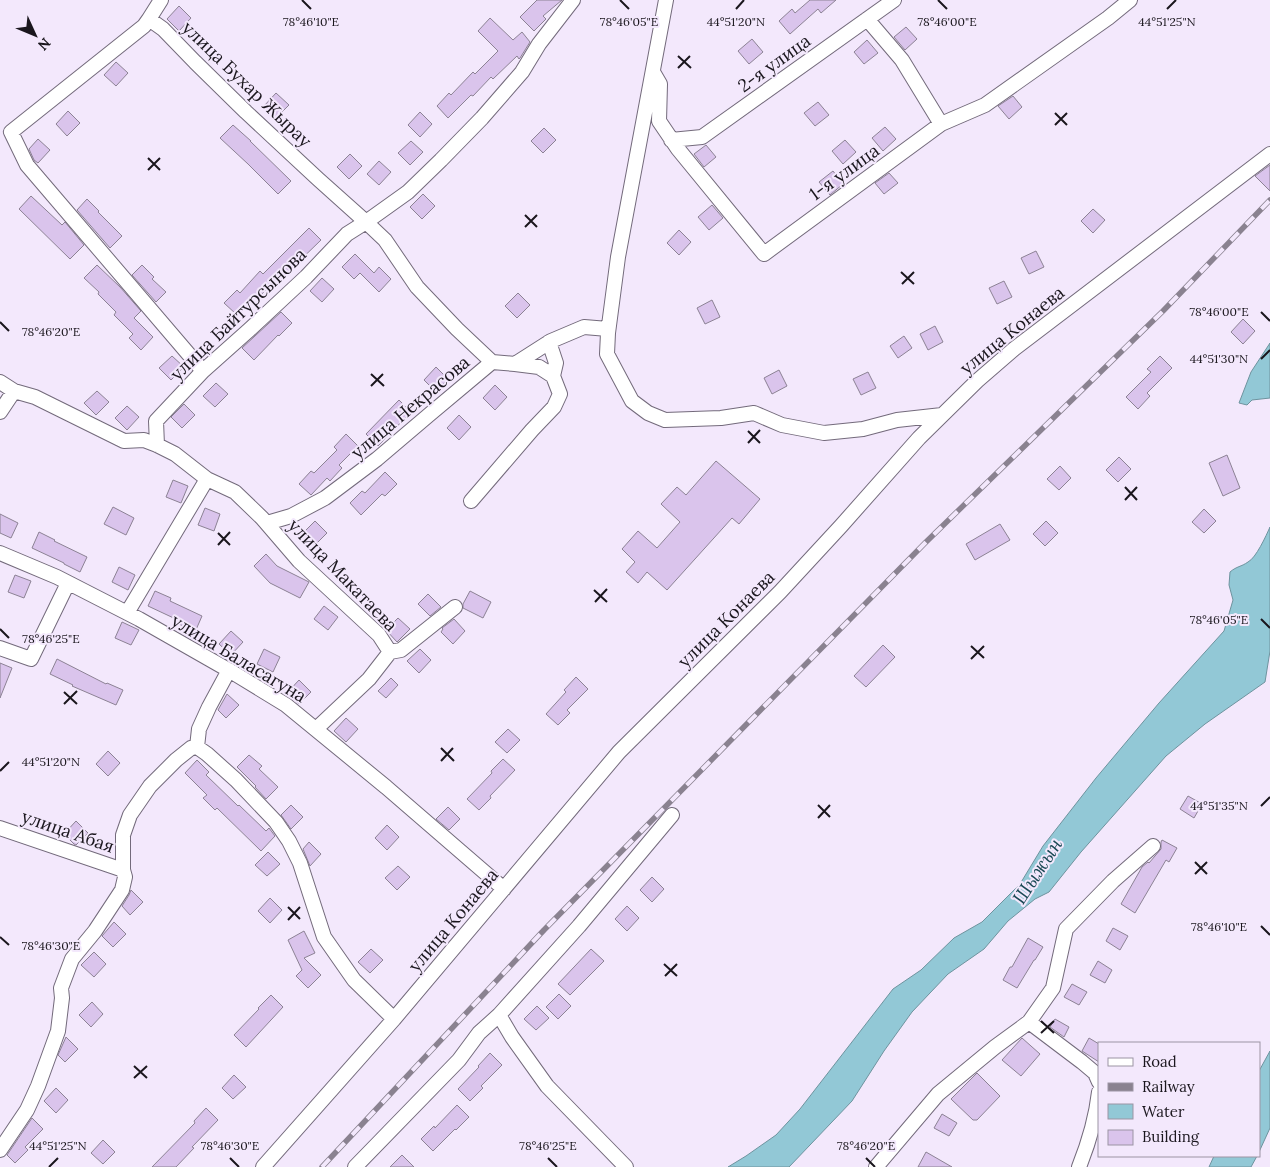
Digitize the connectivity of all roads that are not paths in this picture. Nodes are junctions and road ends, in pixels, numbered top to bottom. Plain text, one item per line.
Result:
1 (161, 0) edge
2 (573, 0) edge
3 (894, 0) edge
4 (1130, 0) edge
5 (668, 2) edge
6 (150, 19) junction
7 (868, 19) junction
8 (653, 72) junction
9 (941, 124) junction
10 (671, 140) junction
11 (1270, 154) edge
12 (366, 222) junction
13 (608, 329) junction
14 (549, 342) junction
15 (492, 362) junction
16 (515, 364) junction
17 (203, 371) junction
18 (553, 376) junction
19 (0, 382) edge
20 (14, 391) junction
21 (0, 412) edge
22 (942, 415) junction
23 (157, 446) junction
24 (207, 479) junction
25 (471, 501) dead end
26 (267, 523) junction
27 (0, 553) edge
28 (68, 583) junction
29 (454, 608) dead end
30 (127, 613) junction
31 (0, 648) edge
32 (390, 652) junction
33 (229, 670) junction
34 (316, 729) junction
35 (197, 747) junction
36 (672, 815) dead end
37 (0, 828) edge
38 (1153, 846) dead end
39 (123, 870) junction
40 (504, 889) junction
41 (499, 1015) junction
42 (394, 1019) junction
43 (1028, 1022) junction
44 (1098, 1080) edge
45 (1098, 1102) edge
46 (0, 1150) edge
47 (263, 1167) edge
48 (356, 1167) edge
49 (626, 1167) edge
50 (876, 1167) edge
51 (1079, 1167) edge

1 - 6 street
2 - 12 street, улица Байтурсынова
3 - 7 street, 2-я улица
4 - 9 street, 1-я улица
5 - 8 street
6 - 12 street, улица Бухар Жырау
6 - 17 street
7 - 9 street
7 - 10 street, 2-я улица
8 - 10 street, 1-я улица
8 - 13 street
9 - 10 street, 1-я улица
11 - 22 street, улица Конаева
12 - 15 street
12 - 17 street, улица Байтурсынова
13 - 14 street
13 - 22 street
14 - 16 street
14 - 18 street
15 - 16 street, улица Некрасова
15 - 26 street, улица Некрасова
16 - 18 street, улица Некрасова
17 - 23 street, улица Байтурсынова
18 - 25 street
19 - 20 street, улица Макатаева
20 - 21 street
20 - 23 street, улица Макатаева
22 - 40 street, улица Конаева
23 - 24 street, улица Макатаева
24 - 26 street, улица Макатаева
24 - 30 street
26 - 32 street, улица Макатаева
27 - 28 street, улица Баласагуна
28 - 30 street, улица Баласагуна
28 - 31 street
29 - 32 street
30 - 33 street, улица Баласагуна
32 - 34 street, улица Макатаева
33 - 34 street, улица Баласагуна
33 - 35 street
34 - 40 street, улица Баласагуна
35 - 39 street
35 - 42 street
36 - 41 street
37 - 39 street, улица Абая
38 - 43 street
39 - 46 street
40 - 42 street, улица Конаева
41 - 48 street
41 - 49 street
42 - 47 street, улица Конаева
43 - 44 street
43 - 50 street
45 - 51 street

